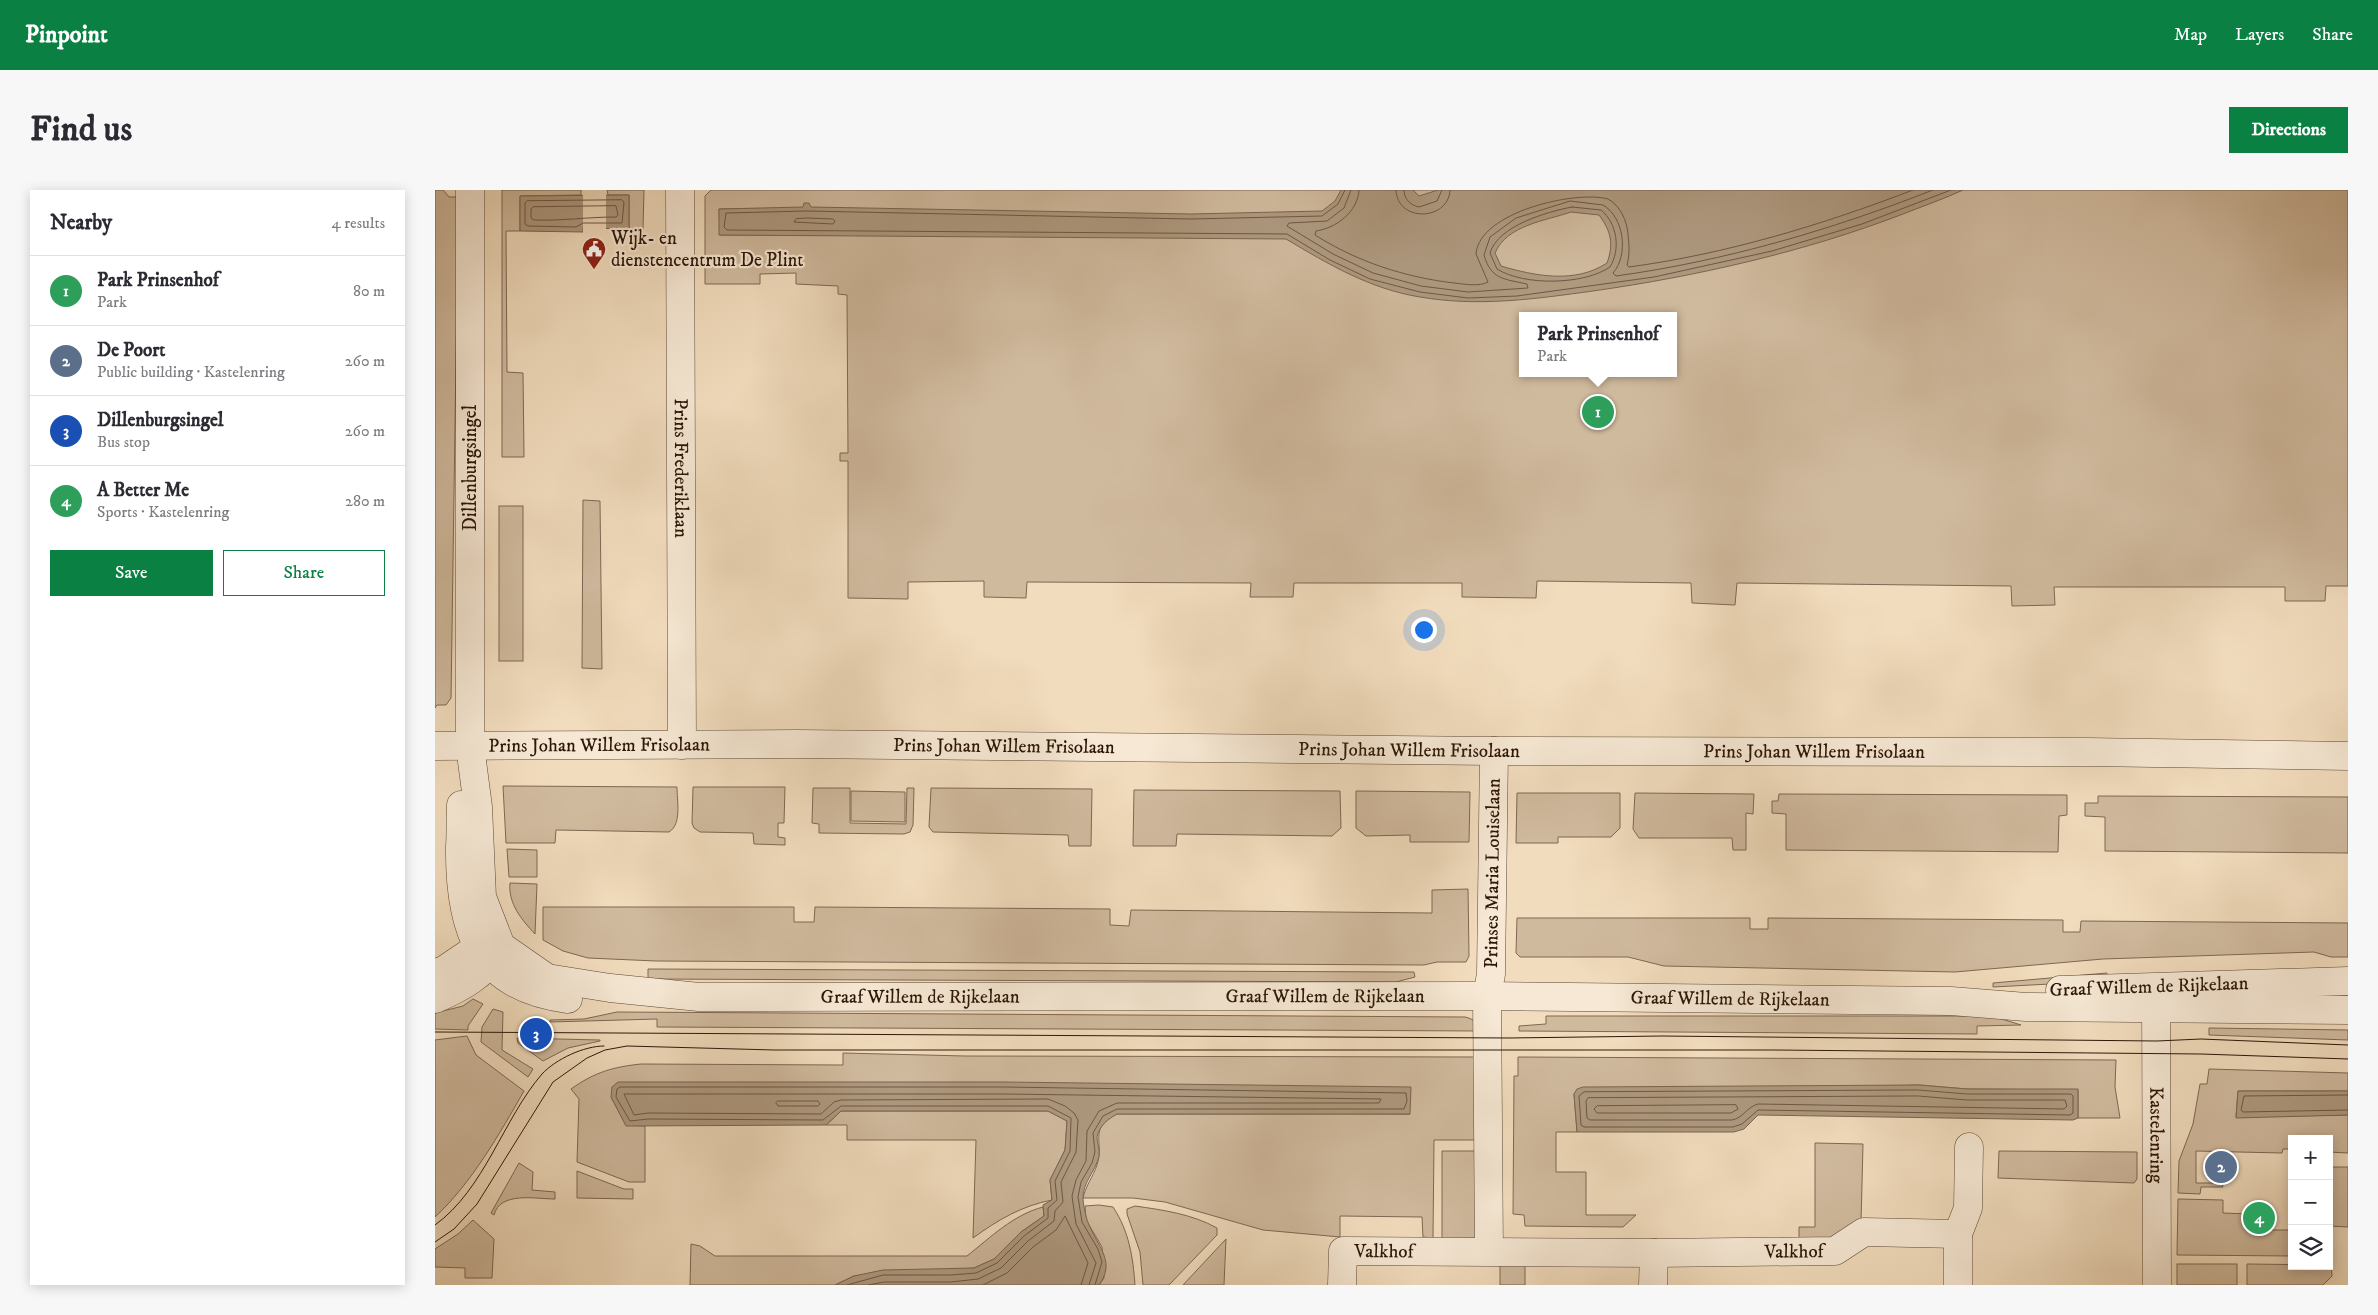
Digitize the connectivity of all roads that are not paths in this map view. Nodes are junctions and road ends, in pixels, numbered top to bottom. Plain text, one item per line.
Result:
1 (470, 190) edge
2 (680, 190) edge
3 (682, 745) junction
4 (435, 746) edge
5 (470, 746) junction
6 (1494, 751) junction
7 (2348, 756) edge
8 (490, 953) junction
9 (435, 973) edge
10 (2348, 981) edge
11 (1487, 996) junction
12 (2157, 997) junction
13 (435, 999) edge
14 (2348, 1010) edge
15 (1969, 1147) dead end
16 (1958, 1234) junction
17 (1489, 1251) junction
18 (1653, 1253) junction
19 (1342, 1285) edge
20 (1653, 1285) edge
21 (1959, 1285) edge
22 (2157, 1285) edge

1 - 5 street, Dillenburgsingel
2 - 3 street, Prins Frederiklaan
3 - 5 street, Prins Johan Willem Frisolaan
3 - 6 street, Prins Johan Willem Frisolaan
4 - 5 street, Prins Johan Willem Frisolaan
5 - 8 street, Dillenburgsingel
6 - 7 street, Prins Johan Willem Frisolaan
6 - 11 street, Prinses Maria Louiselaan
8 - 9 street
8 - 11 street, Graaf Willem de Rijkelaan
8 - 13 street
10 - 12 street, Graaf Willem de Rijkelaan
11 - 12 street, Graaf Willem de Rijkelaan
11 - 17 street
12 - 14 street, Graaf Willem de Rijkelaan
12 - 22 street, Kastelenring
15 - 16 street
16 - 18 street, Valkhof
16 - 21 street
17 - 18 street, Valkhof
17 - 19 street, Valkhof
18 - 20 street

